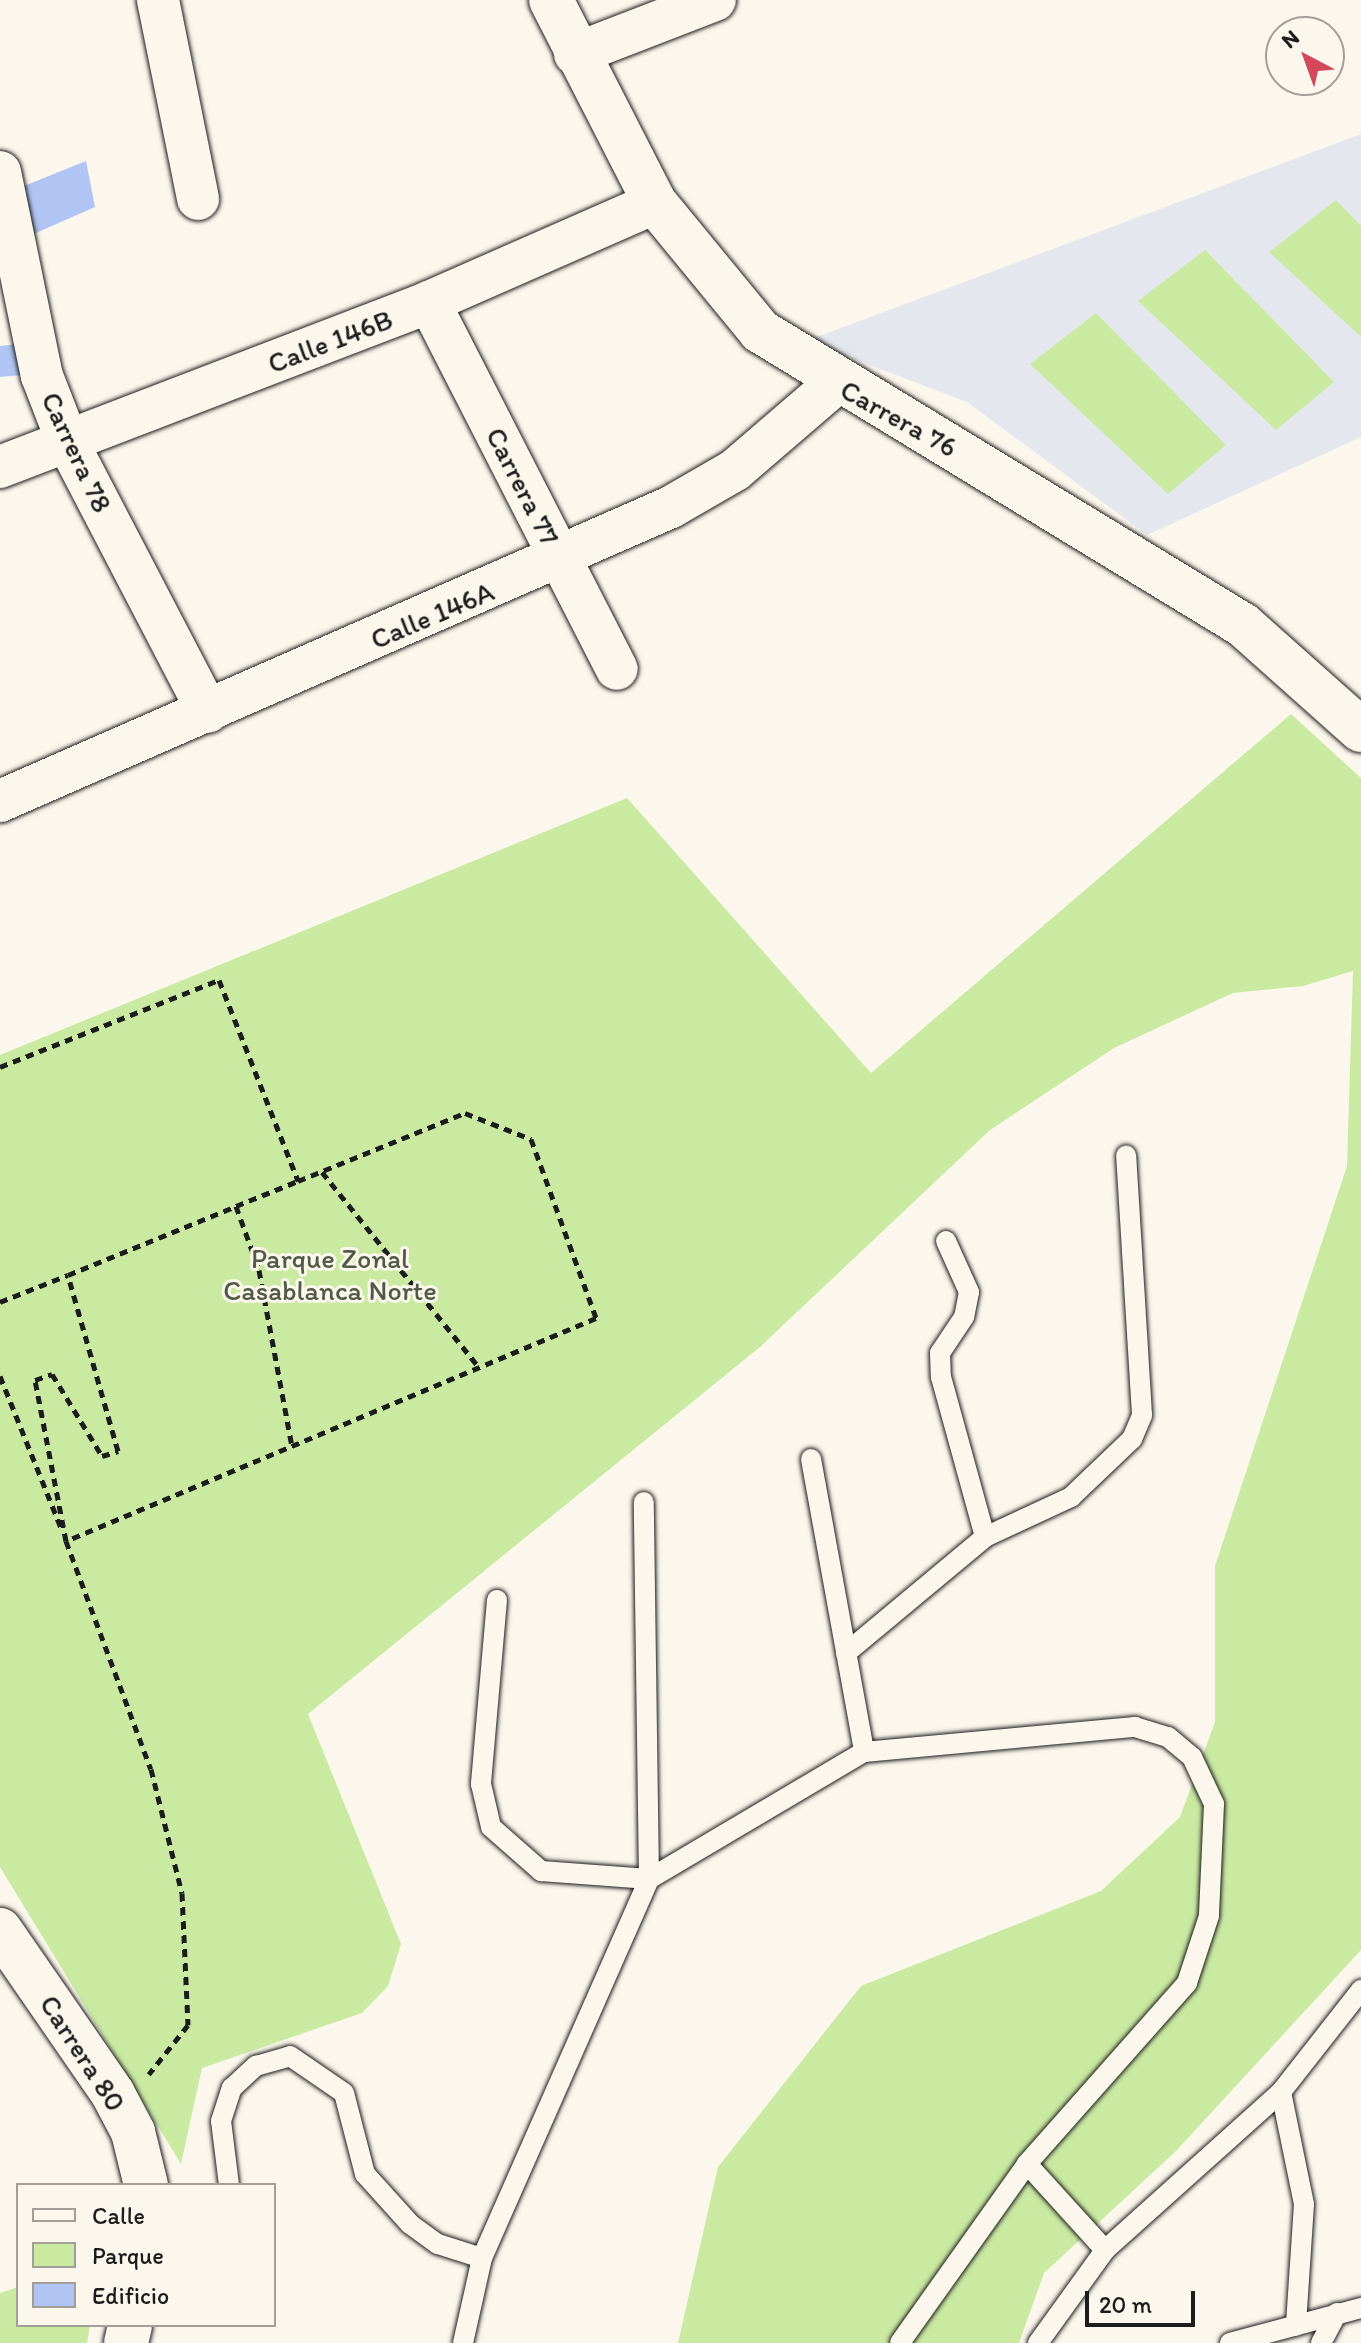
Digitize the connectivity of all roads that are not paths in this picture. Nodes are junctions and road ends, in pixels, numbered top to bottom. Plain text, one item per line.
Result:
1 (158, 0) edge
2 (551, 0) edge
3 (715, 0) edge
4 (575, 54) junction
5 (0, 172) edge
6 (198, 199) dead end
7 (655, 203) junction
8 (429, 302) junction
9 (836, 383) junction
10 (68, 443) junction
11 (0, 467) edge
12 (560, 559) junction
13 (617, 669) dead end
14 (208, 712) junction
15 (1361, 730) edge
16 (0, 801) edge
17 (1126, 1155) dead end
18 (946, 1241) dead end
19 (811, 1459) dead end
20 (644, 1502) dead end
21 (985, 1537) junction
22 (497, 1600) dead end
23 (846, 1653) junction
24 (864, 1752) junction
25 (649, 1879) junction
26 (0, 1930) edge
27 (1361, 1990) edge
28 (1281, 2092) junction
29 (1027, 2164) junction
30 (146, 2183) edge
31 (229, 2183) edge
32 (1105, 2250) junction
33 (482, 2258) junction
34 (1361, 2308) edge
35 (1337, 2313) junction
36 (1296, 2326) junction
37 (463, 2343) edge
38 (900, 2343) edge
39 (1038, 2343) edge
40 (1230, 2343) edge
41 (1321, 2343) edge

1 - 6 street
2 - 4 street, Carrera 76
3 - 4 street
4 - 7 street, Carrera 76
5 - 10 street, Carrera 78
7 - 8 street, Calle 146B
7 - 9 street, Carrera 76
8 - 10 street, Calle 146B
8 - 12 street, Carrera 77
9 - 12 street, Calle 146A
9 - 15 street, Carrera 76
10 - 11 street, Calle 146B
10 - 14 street, Carrera 78
12 - 13 street, Carrera 77
12 - 14 street, Calle 146A
14 - 16 street, Calle 146A
17 - 21 lane
18 - 21 lane
19 - 23 lane
20 - 25 lane
21 - 23 lane
22 - 25 lane
23 - 24 lane
24 - 25 lane
24 - 29 lane
25 - 33 lane
26 - 30 street, Carrera 80
27 - 28 lane
28 - 32 lane
28 - 36 lane
29 - 32 lane
29 - 38 lane
31 - 33 lane
32 - 39 lane
33 - 37 lane
34 - 35 lane
35 - 36 lane
35 - 41 lane
36 - 40 lane

